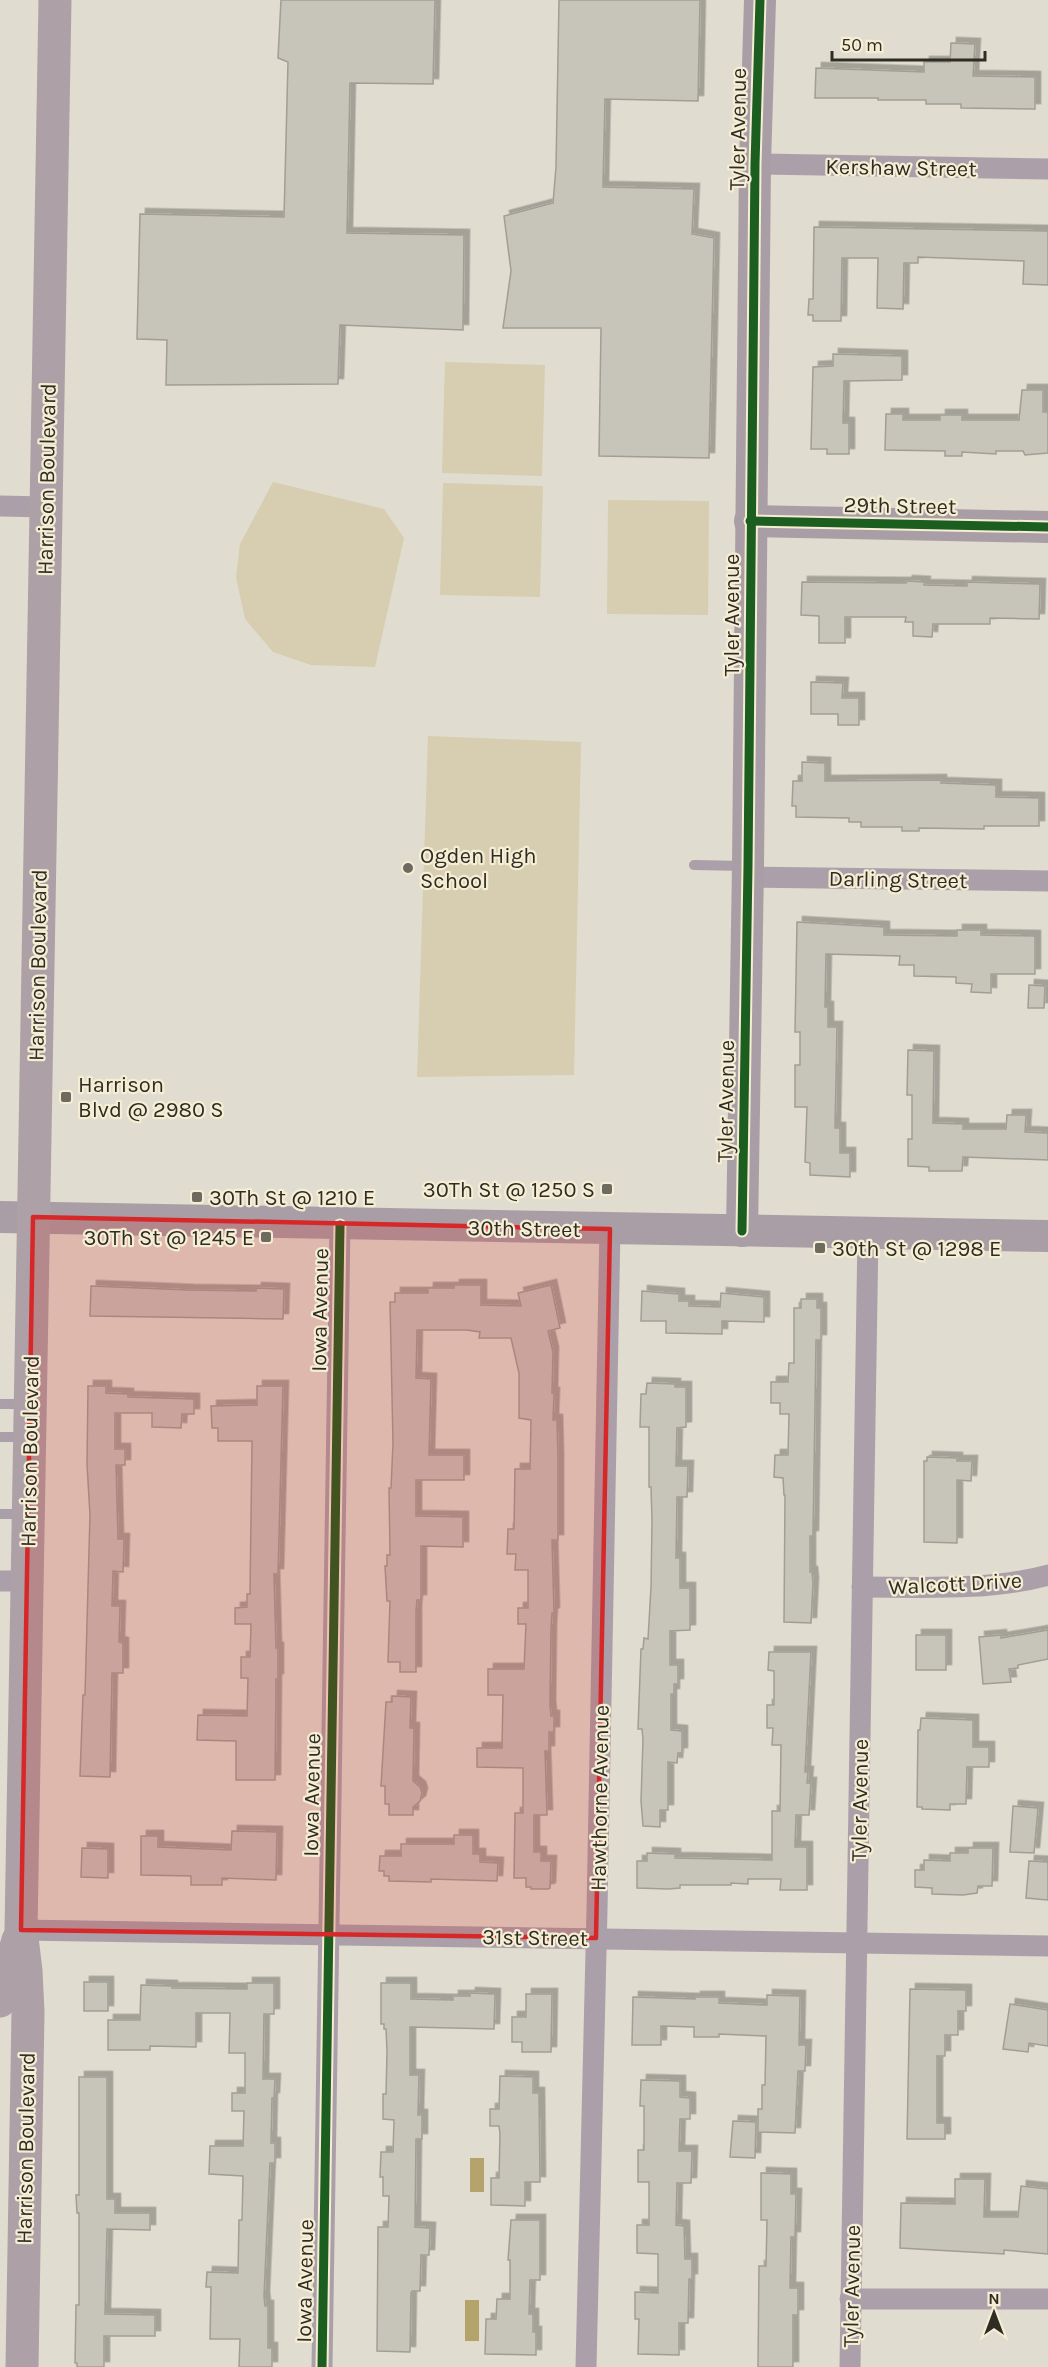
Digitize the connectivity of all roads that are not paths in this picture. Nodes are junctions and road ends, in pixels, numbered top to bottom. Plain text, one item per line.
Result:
1 (55, 0) edge
2 (760, 0) edge
3 (755, 164) junction
4 (1048, 169) edge
5 (0, 506) edge
6 (46, 507) junction
7 (750, 521) junction
8 (1048, 527) edge
9 (694, 865) dead end
10 (748, 871) junction
11 (1048, 881) edge
12 (0, 1217) edge
13 (33, 1217) junction
14 (340, 1225) junction
15 (610, 1229) junction
16 (742, 1231) junction
17 (868, 1233) junction
18 (1048, 1236) edge
19 (15, 1404) edge
20 (15, 1437) edge
21 (14, 1514) edge
22 (1048, 1575) edge
23 (14, 1581) edge
24 (862, 1587) junction
25 (21, 1930) junction
26 (328, 1934) junction
27 (596, 1938) junction
28 (856, 1942) junction
29 (1048, 1946) edge
30 (0, 2001) edge
31 (27, 2036) junction
32 (15, 2112) dead end
33 (850, 2299) junction
34 (1048, 2300) edge
35 (22, 2367) edge
36 (322, 2367) edge
37 (586, 2367) edge
38 (850, 2367) edge

1 - 6 main road, Harrison Boulevard
2 - 3 street, Tyler Avenue
3 - 4 street, Kershaw Street
3 - 7 street, Tyler Avenue
5 - 6 street
6 - 13 main road, Harrison Boulevard
7 - 8 street, 29th Street
7 - 10 street, Tyler Avenue
9 - 10 lane
10 - 11 street, Darling Street
10 - 16 street, Tyler Avenue
12 - 13 street, 30th Street
13 - 14 street, 30th Street
13 - 19 main road, Harrison Boulevard
14 - 15 street, 30th Street
14 - 26 street, Iowa Avenue
15 - 16 street, 30th Street
15 - 27 street, Hawthorne Avenue
16 - 17 street, 30th Street
17 - 18 street, 30th Street
17 - 24 street, Tyler Avenue
19 - 20 main road, Harrison Boulevard
20 - 21 main road, Harrison Boulevard
21 - 23 main road, Harrison Boulevard
22 - 24 street, Walcott Drive
23 - 25 main road, Harrison Boulevard
24 - 28 street, Tyler Avenue
25 - 26 street, 31st Street
25 - 30 main road, Harrison Boulevard
25 - 31 main road, Harrison Boulevard
26 - 27 street, 31st Street
26 - 36 street, Iowa Avenue
27 - 28 street, 31st Street
27 - 37 street, Hawthorne Avenue
28 - 29 street, 31st Street
28 - 33 street, Tyler Avenue
31 - 32 lane
31 - 35 main road, Harrison Boulevard
33 - 34 street
33 - 38 street, Tyler Avenue

